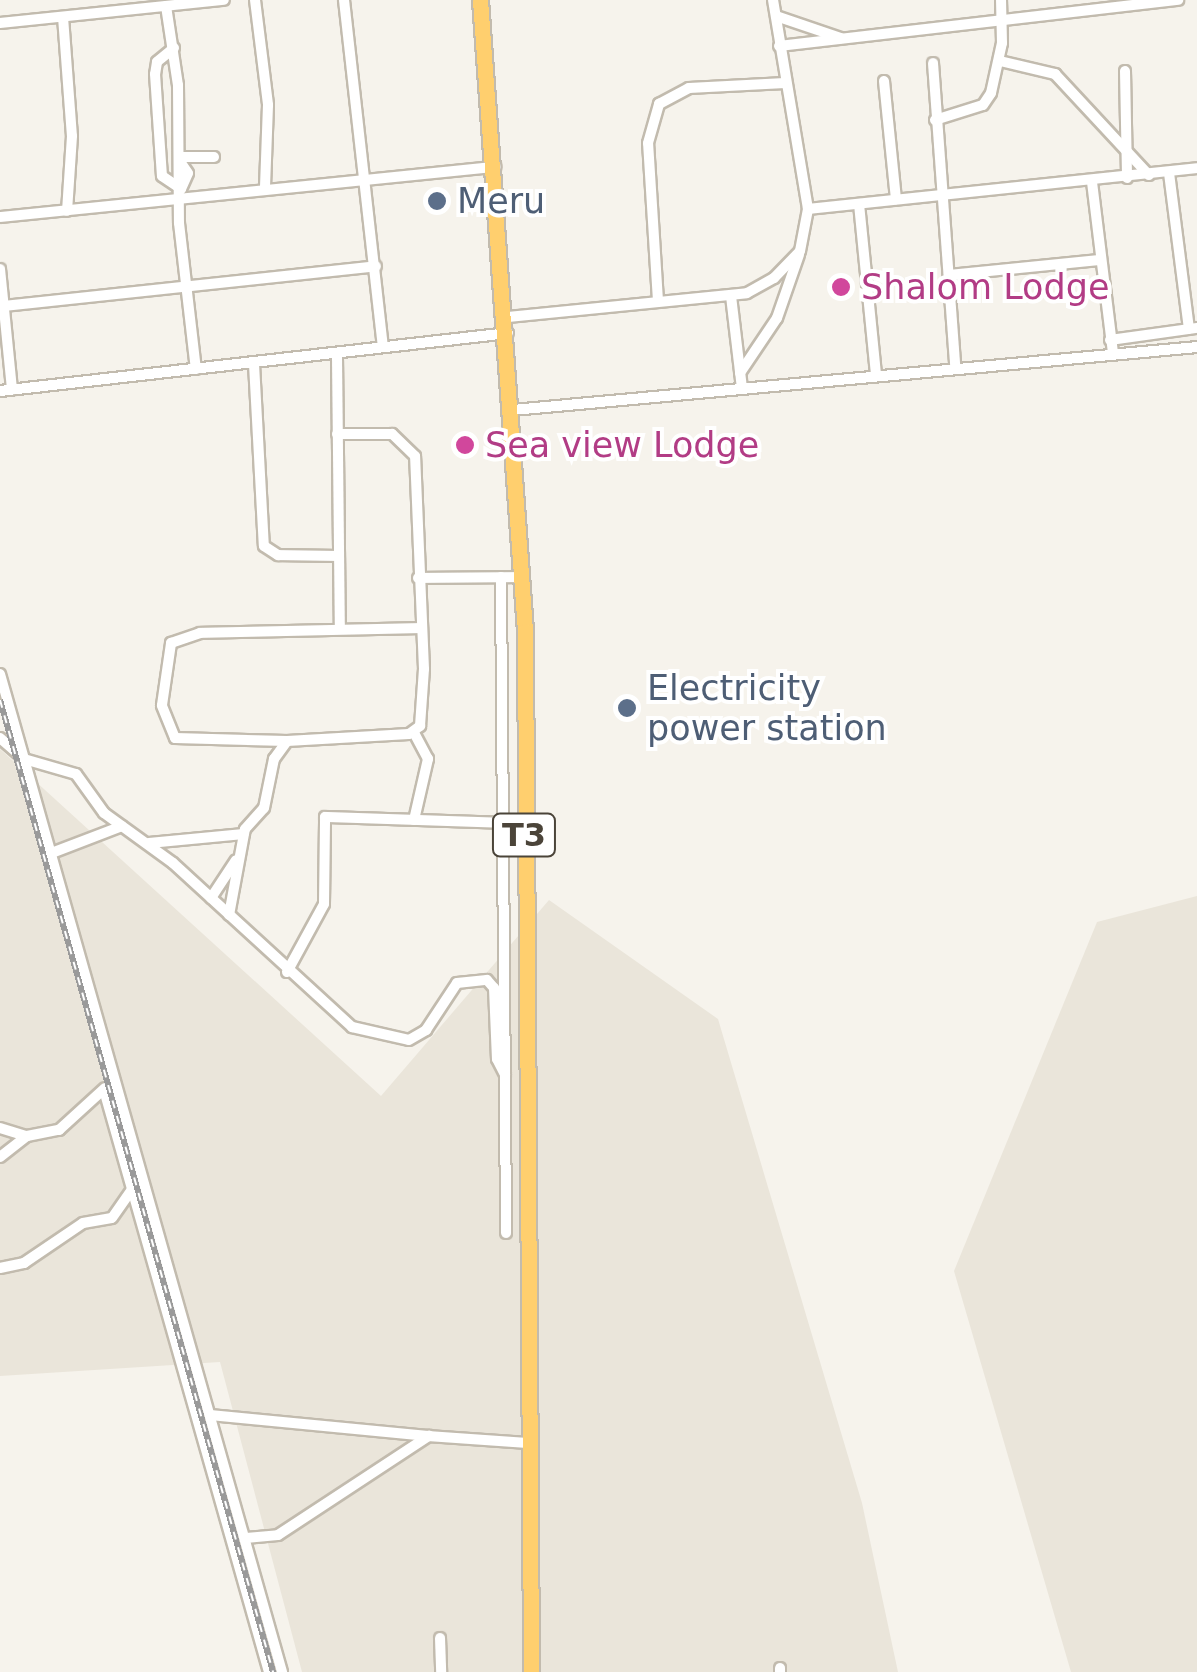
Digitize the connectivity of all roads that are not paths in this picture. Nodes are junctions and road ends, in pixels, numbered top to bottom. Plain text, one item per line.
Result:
1 (224, 0) edge
2 (255, 0) edge
3 (344, 0) edge
4 (480, 0) edge
5 (774, 0) edge
6 (1001, 0) edge
7 (1178, 0) edge
8 (166, 6) junction
9 (776, 16) junction
10 (63, 18) junction
11 (1003, 20) junction
12 (0, 23) edge
13 (843, 38) junction
14 (779, 46) junction
15 (174, 48) junction
16 (1000, 61) junction
17 (933, 63) dead end
18 (1125, 71) dead end
19 (884, 81) dead end
20 (784, 83) junction
21 (935, 120) junction
22 (1130, 148) junction
23 (214, 157) dead end
24 (180, 159) junction
25 (496, 167) junction
26 (1197, 168) edge
27 (1169, 173) junction
28 (1150, 176) junction
29 (367, 177) junction
30 (1127, 178) junction
31 (1092, 182) junction
32 (264, 186) junction
33 (181, 193) junction
34 (941, 194) junction
35 (896, 199) junction
36 (859, 204) junction
37 (808, 209) junction
38 (68, 211) junction
39 (0, 217) edge
40 (800, 252) junction
41 (1100, 260) junction
42 (376, 266) junction
43 (0, 269) edge
44 (949, 275) junction
45 (187, 286) junction
46 (731, 296) junction
47 (658, 302) junction
48 (4, 306) junction
49 (508, 325) junction
50 (1193, 328) edge
51 (1110, 340) junction
52 (383, 347) junction
53 (1197, 347) edge
54 (1113, 353) junction
55 (337, 357) junction
56 (254, 364) junction
57 (955, 366) junction
58 (196, 370) junction
59 (740, 373) junction
60 (876, 375) junction
61 (742, 388) junction
62 (6, 390) edge
63 (514, 410) junction
64 (336, 434) junction
65 (335, 556) junction
66 (501, 577) junction
67 (523, 577) junction
68 (418, 578) junction
69 (418, 628) junction
70 (340, 629) junction
71 (0, 674) edge
72 (414, 732) junction
73 (0, 738) edge
74 (288, 741) junction
75 (24, 760) junction
76 (414, 820) junction
77 (503, 823) junction
78 (123, 826) junction
79 (244, 834) junction
80 (148, 843) junction
81 (49, 854) junction
82 (237, 860) junction
83 (211, 898) junction
84 (230, 915) junction
85 (287, 972) junction
86 (505, 1074) junction
87 (114, 1080) junction
88 (104, 1090) junction
89 (0, 1128) edge
90 (27, 1136) junction
91 (0, 1157) edge
92 (135, 1184) junction
93 (506, 1233) dead end
94 (0, 1268) edge
95 (210, 1415) junction
96 (428, 1436) junction
97 (530, 1442) junction
98 (245, 1538) junction
99 (440, 1638) dead end
100 (268, 1672) edge
101 (282, 1672) edge
102 (442, 1672) edge
103 (532, 1672) edge

1 - 8 street
2 - 32 street
3 - 29 street
4 - 25 highway, T3
5 - 9 street
6 - 11 street
7 - 11 street
8 - 10 street
8 - 15 street
9 - 13 street
9 - 14 street
10 - 12 street
10 - 38 street
11 - 13 street
11 - 16 street
13 - 14 street
14 - 20 street
15 - 24 street
15 - 33 street
16 - 21 street
16 - 22 street
17 - 21 street
18 - 22 street
19 - 35 street
20 - 37 street
20 - 47 street
21 - 34 street
22 - 28 street
22 - 30 street
23 - 24 street
24 - 33 street
25 - 29 street
25 - 49 highway, T3
26 - 27 street
27 - 28 street
27 - 50 street
28 - 30 street
29 - 32 street
29 - 42 street
30 - 31 street
31 - 34 street
31 - 41 street
32 - 33 street
33 - 38 street
33 - 45 street
34 - 35 street
34 - 44 street
35 - 36 street
36 - 37 street
36 - 60 street
37 - 40 street
38 - 39 street
40 - 46 street
40 - 59 street
41 - 44 street
41 - 51 street
42 - 45 street
42 - 52 street
43 - 48 street
44 - 57 street
45 - 48 street
45 - 58 street
46 - 47 street
46 - 59 street
47 - 49 street
48 - 62 street
49 - 52 street
49 - 63 highway, T3
50 - 51 street
51 - 54 street
52 - 55 street
53 - 54 street
54 - 57 street
55 - 56 street
55 - 64 street
56 - 58 street
56 - 65 street
57 - 60 street
58 - 62 street
59 - 61 street
60 - 61 street
61 - 63 street
63 - 67 highway, T3
64 - 65 street
64 - 68 street
65 - 70 street
66 - 67 street
66 - 68 street
66 - 77 street
67 - 97 highway, T3
68 - 69 street
69 - 70 street
69 - 72 street
70 - 74 street
71 - 75 street
72 - 74 street
72 - 76 street
73 - 75 street
74 - 79 street
75 - 78 street
75 - 81 street
76 - 77 street
76 - 85 street
77 - 86 street
78 - 80 street
78 - 81 street
79 - 80 street
79 - 82 street
80 - 83 street
81 - 87 street
82 - 83 street
82 - 84 street
83 - 84 street
84 - 85 street
85 - 86 street
86 - 93 street
87 - 88 street
87 - 95 street
88 - 90 street
88 - 92 street
89 - 90 street
90 - 91 street
92 - 94 street
92 - 100 street
95 - 96 street
95 - 98 street
96 - 97 street
96 - 98 street
97 - 103 highway, T3
98 - 101 street
99 - 102 street

